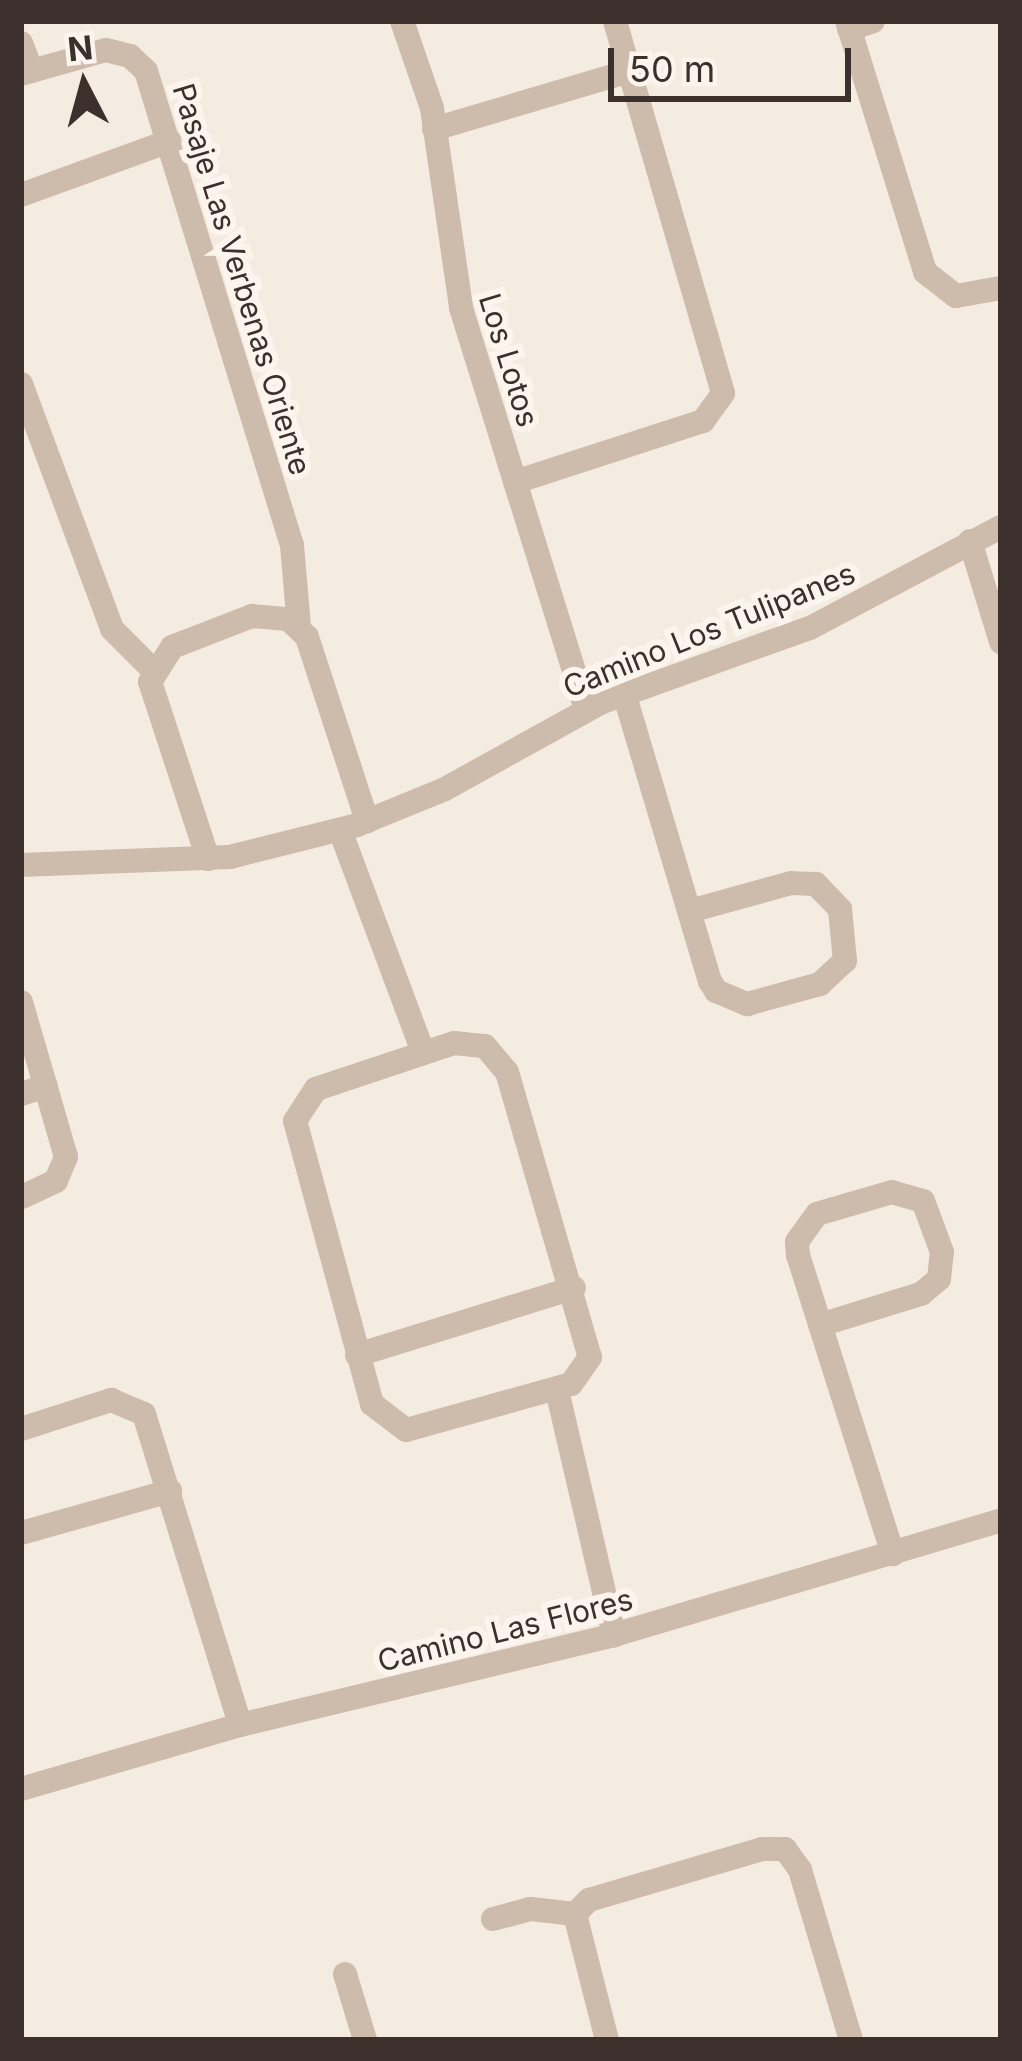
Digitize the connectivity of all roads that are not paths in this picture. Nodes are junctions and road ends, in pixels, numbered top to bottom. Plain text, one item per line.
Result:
1 (402, 21) edge
2 (615, 21) edge
3 (857, 24) edge
4 (21, 43) edge
5 (630, 71) junction
6 (27, 73) edge
7 (434, 129) junction
8 (169, 142) junction
9 (21, 195) edge
10 (1001, 288) edge
11 (21, 384) edge
12 (514, 482) junction
13 (1001, 527) edge
14 (970, 542) junction
15 (298, 627) junction
16 (1001, 642) edge
17 (153, 670) junction
18 (624, 693) junction
19 (586, 710) junction
20 (368, 821) junction
21 (340, 830) junction
22 (208, 859) junction
23 (21, 866) edge
24 (690, 911) junction
25 (21, 1002) edge
26 (424, 1052) junction
27 (46, 1086) junction
28 (21, 1094) edge
29 (21, 1198) edge
30 (574, 1288) junction
31 (820, 1325) junction
32 (357, 1355) junction
33 (557, 1390) junction
34 (21, 1430) edge
35 (170, 1491) junction
36 (1001, 1520) edge
37 (21, 1534) edge
38 (893, 1554) junction
39 (614, 1635) junction
40 (240, 1725) junction
41 (21, 1789) edge
42 (575, 1914) junction
43 (493, 1919) dead end
44 (345, 1974) dead end
45 (365, 2040) edge
46 (607, 2040) edge
47 (851, 2040) edge

1 - 7 street, Los Lotos
2 - 5 street
3 - 10 street
4 - 6 street
5 - 7 street
5 - 12 street
6 - 8 street, Pasaje Las Verbenas Oriente
7 - 12 street, Los Lotos
8 - 9 street
8 - 15 street, Pasaje Las Verbenas Oriente
11 - 17 street
12 - 19 street, Los Lotos
13 - 14 street, Camino Los Tulipanes
14 - 16 street
14 - 18 street, Camino Los Tulipanes
15 - 17 street
15 - 20 street, Pasaje Las Verbenas Oriente
17 - 22 street
18 - 19 street, Camino Los Tulipanes
18 - 24 street
19 - 20 street, Camino Los Tulipanes
20 - 21 street, Camino Los Tulipanes
21 - 22 street, Camino Los Tulipanes
21 - 26 street
22 - 23 street, Camino Los Tulipanes
24 - 24 street
25 - 27 street
26 - 30 street
26 - 32 street
27 - 28 street
27 - 29 street
30 - 32 street
30 - 33 street
31 - 31 street
31 - 38 street
32 - 33 street
33 - 39 street
34 - 35 street
35 - 37 street
35 - 40 street
36 - 38 street, Camino Las Flores
38 - 39 street, Camino Las Flores
39 - 40 street, Camino Las Flores
40 - 41 street, Camino Las Flores
42 - 43 street
42 - 46 street
42 - 47 street
44 - 45 street

